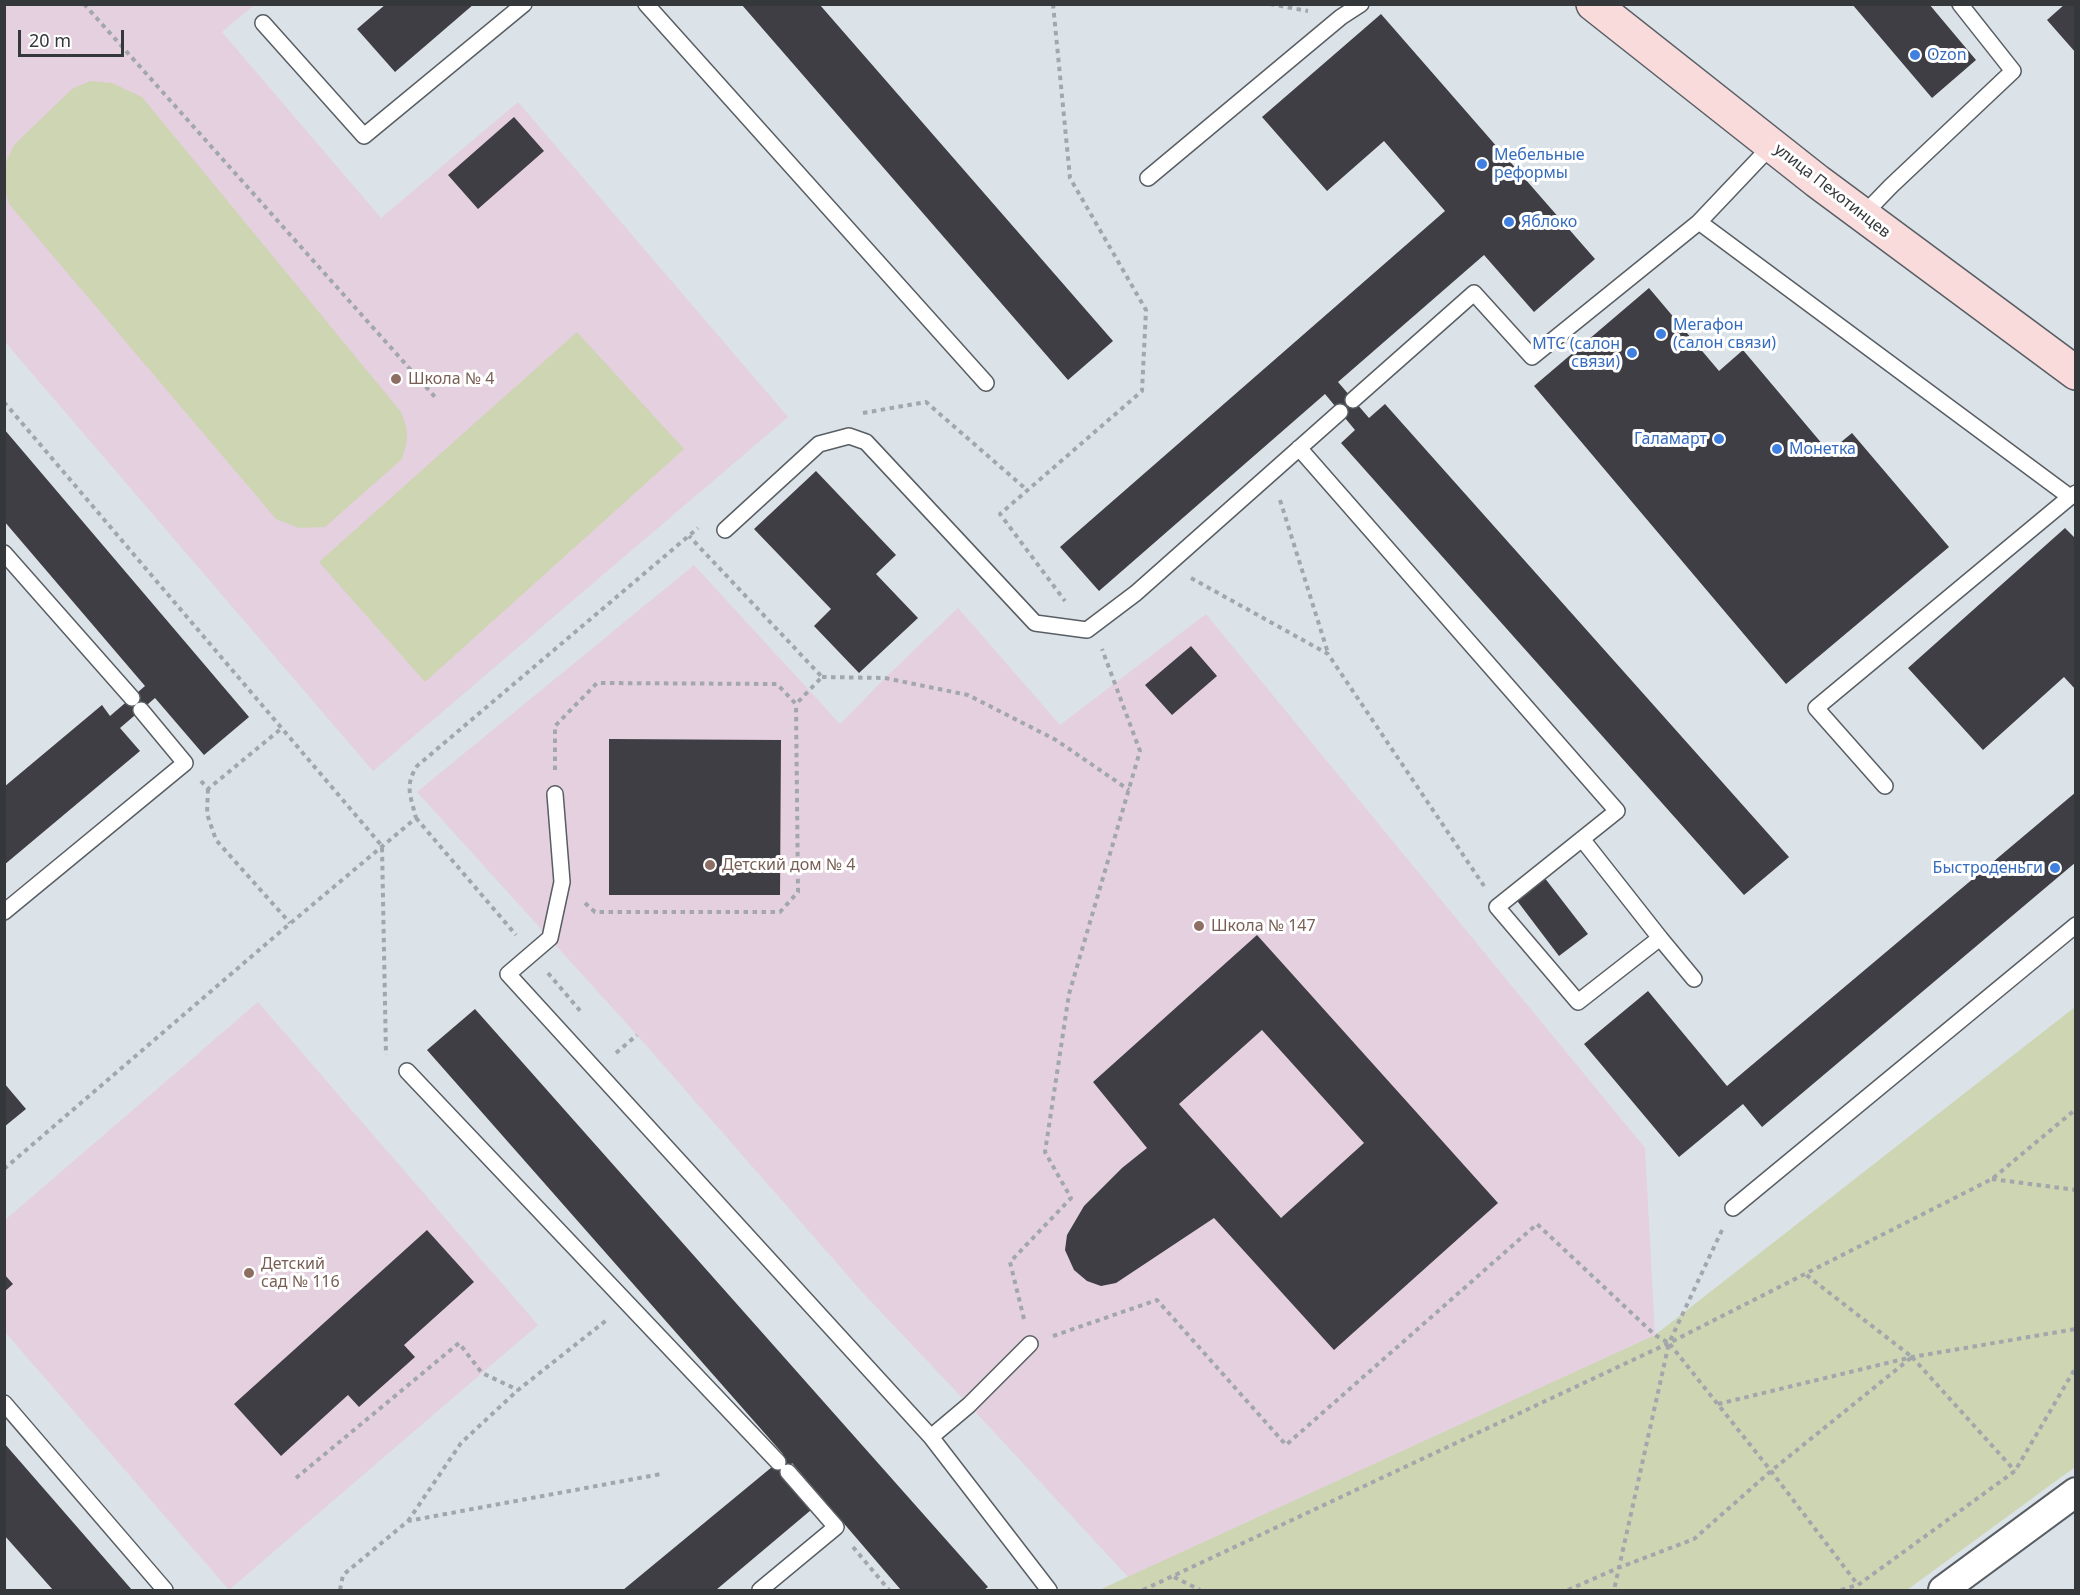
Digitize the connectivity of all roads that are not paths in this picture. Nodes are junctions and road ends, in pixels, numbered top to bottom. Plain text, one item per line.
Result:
1 (524, 4) edge
2 (646, 4) edge
3 (1361, 4) edge
4 (1593, 4) edge
5 (1959, 4) edge
6 (263, 23) dead end
7 (1772, 145) junction
8 (1148, 178) dead end
9 (1863, 216) junction
10 (1699, 222) junction
11 (2076, 373) edge
12 (986, 383) dead end
13 (1353, 400) dead end
14 (1340, 412) dead end
15 (1299, 448) junction
16 (2073, 495) edge
17 (725, 530) dead end
18 (4, 553) edge
19 (1885, 786) dead end
20 (555, 794) road end
21 (1582, 839) junction
22 (4, 912) edge
23 (2076, 925) edge
24 (1660, 938) junction
25 (1695, 979) dead end
26 (407, 1071) dead end
27 (1733, 1208) road end
28 (1030, 1344) road end
29 (4, 1403) edge
30 (931, 1437) junction
31 (2076, 1492) edge
32 (165, 1590) edge
33 (760, 1590) edge
34 (1049, 1590) edge
35 (1943, 1590) edge

1 - 6 lane
2 - 12 lane
3 - 8 lane
4 - 7 main road, улица Пехотинцев
5 - 9 lane
7 - 9 main road, улица Пехотинцев
7 - 10 lane
9 - 11 main road, улица Пехотинцев
10 - 13 lane
10 - 16 lane
14 - 15 lane
15 - 17 lane
15 - 21 lane
16 - 19 lane
18 - 22 lane
20 - 30 lane
21 - 24 lane
21 - 24 lane
23 - 27 lane
24 - 25 lane
26 - 33 lane
28 - 30 lane
29 - 32 lane
30 - 34 lane
31 - 35 street

